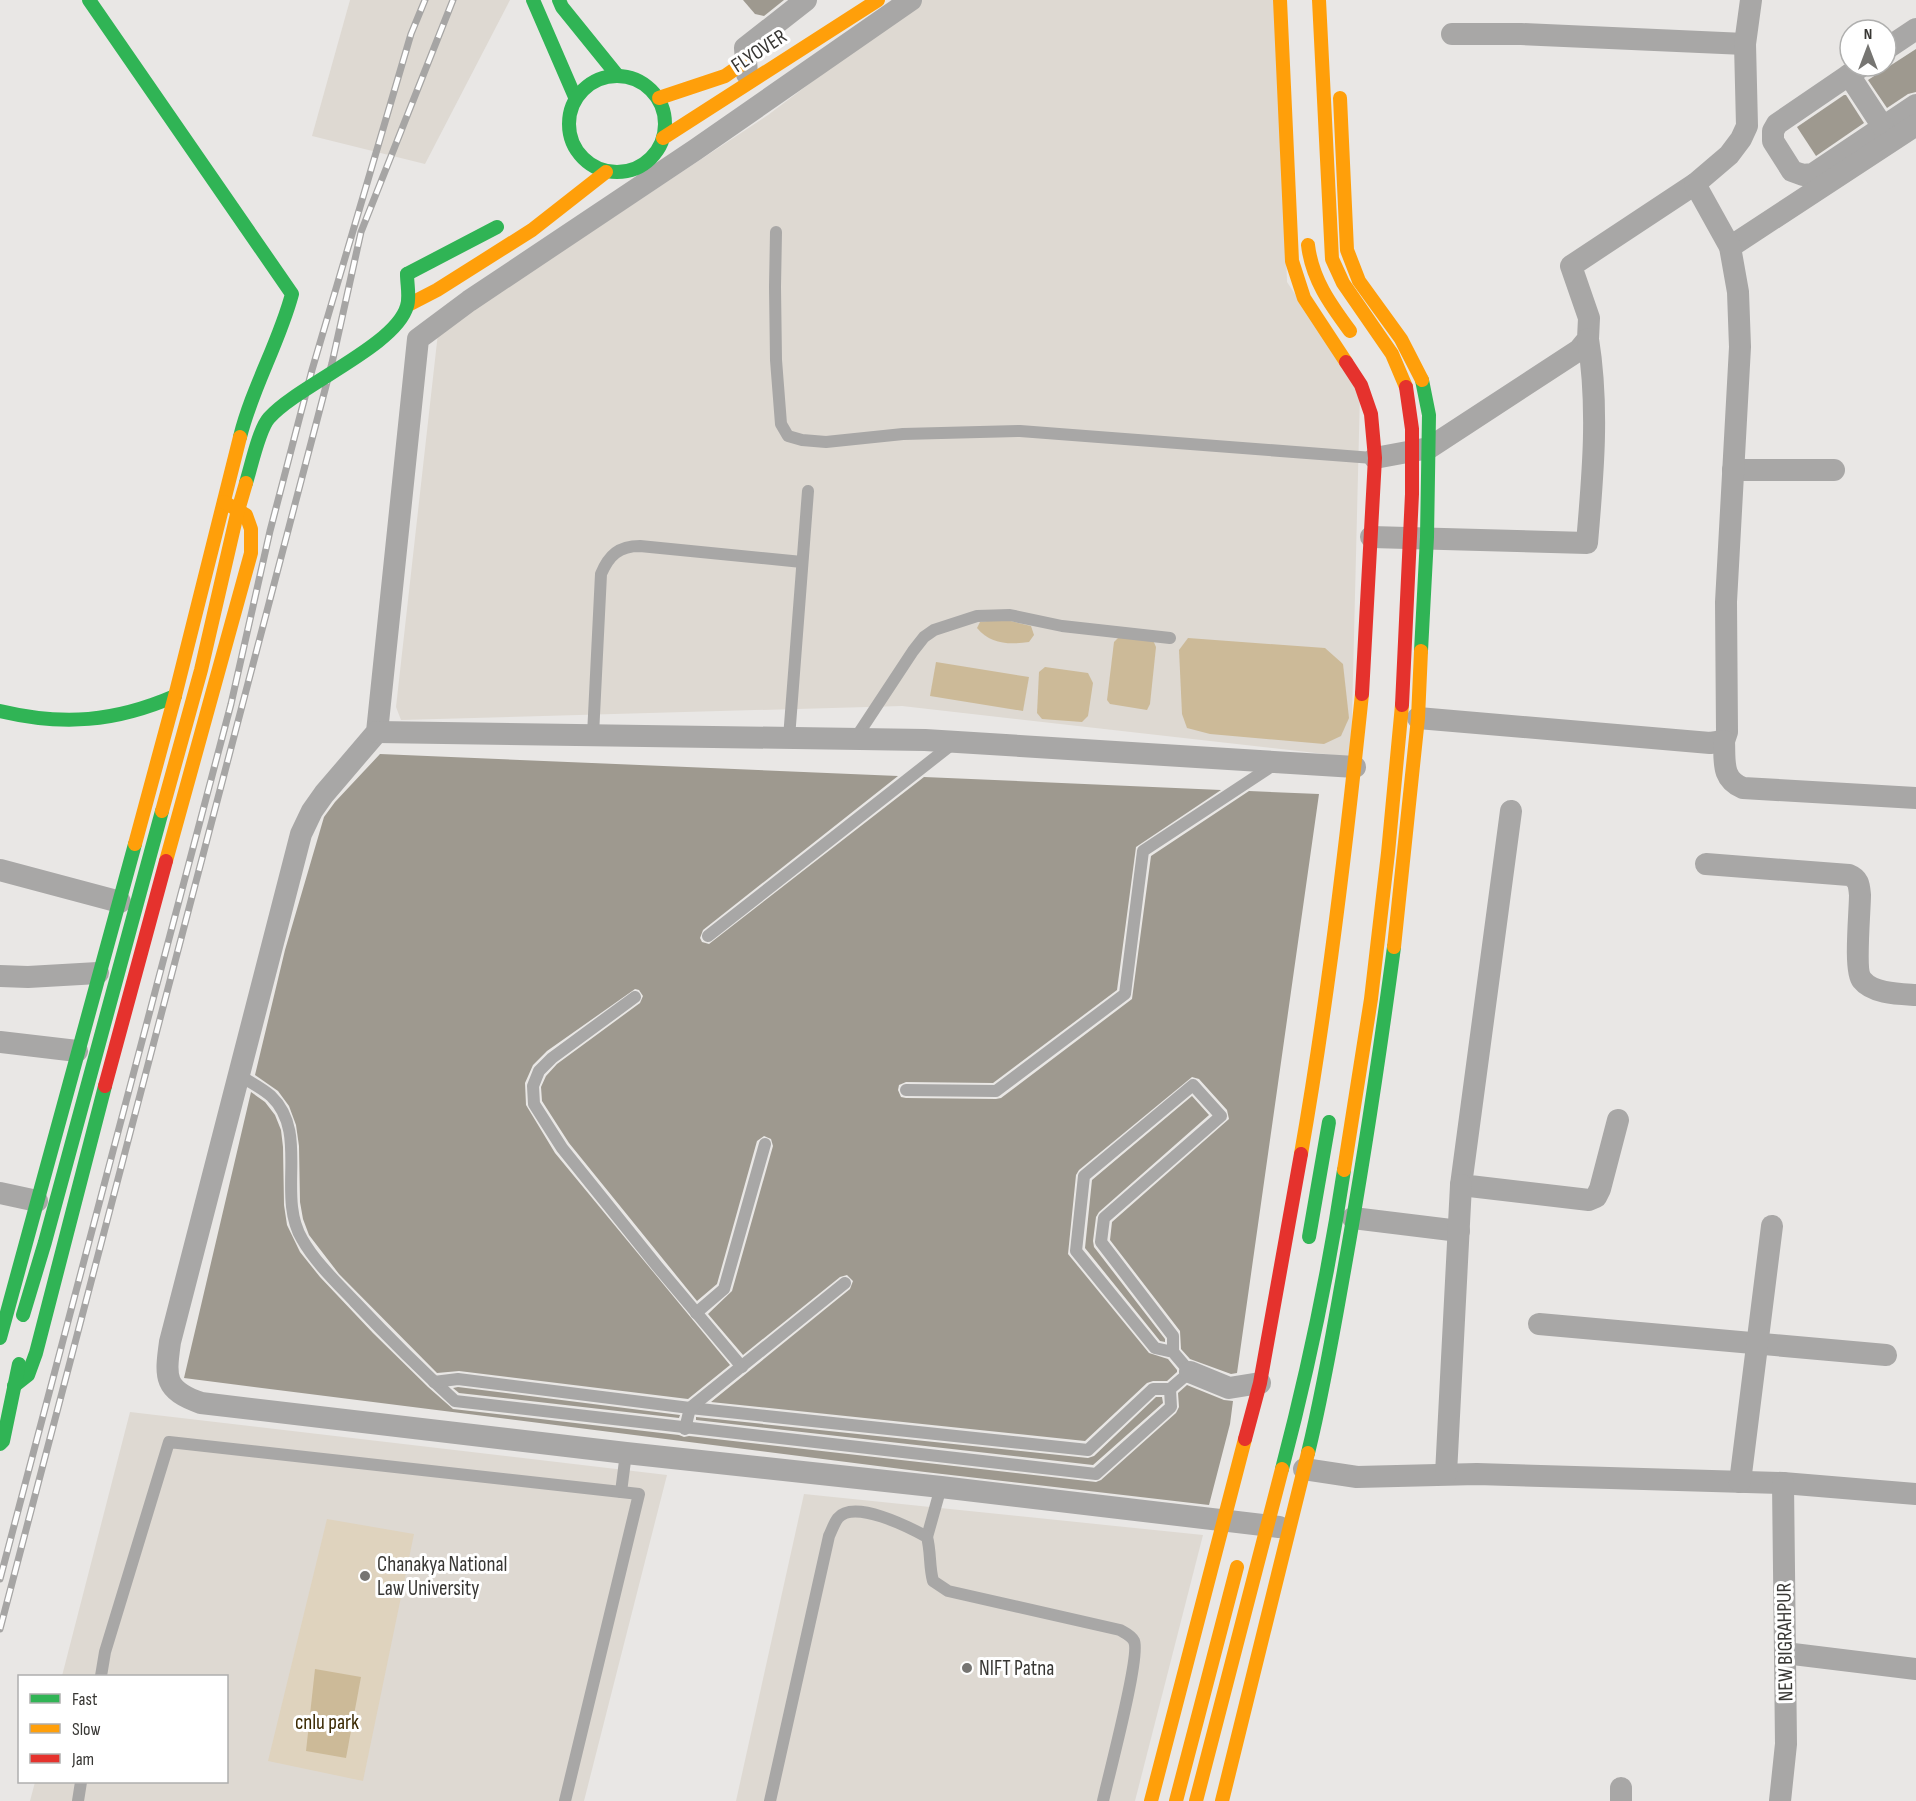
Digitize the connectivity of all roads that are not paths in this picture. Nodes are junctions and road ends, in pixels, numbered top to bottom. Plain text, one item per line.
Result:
1 (89, 0) edge
2 (533, 0) edge
3 (559, 0) edge
4 (806, 0) edge
5 (878, 0) edge
6 (911, 0) edge
7 (1280, 0) edge
8 (1319, 0) edge
9 (1751, 0) edge
10 (1292, 31) junction
11 (1336, 31) dead end
12 (1452, 34) dead end
13 (1913, 36) edge
14 (772, 44) dead end
15 (1745, 44) junction
16 (1898, 44) edge
17 (617, 75) junction
18 (1844, 78) edge
19 (1860, 78) edge
20 (1339, 85) dead end
21 (575, 97) junction
22 (659, 98) junction
23 (1916, 105) edge
24 (752, 111) junction
25 (1916, 125) edge
26 (1883, 127) junction
27 (663, 138) junction
28 (606, 172) junction
29 (1695, 184) junction
30 (510, 219) dead end
31 (1308, 227) dead end
32 (776, 232) dead end
33 (1730, 247) junction
34 (408, 305) junction
35 (1588, 339) junction
36 (1360, 345) dead end
37 (1390, 437) dead end
38 (1430, 448) junction
39 (1382, 465) junction
40 (1732, 470) junction
41 (1834, 470) dead end
42 (808, 491) dead end
43 (224, 502) junction
44 (1389, 520) dead end
45 (1371, 537) junction
46 (1427, 537) junction
47 (1388, 556) dead end
48 (802, 562) junction
49 (1170, 638) dead end
50 (175, 696) junction
51 (0, 711) edge
52 (1418, 718) junction
53 (377, 732) junction
54 (593, 735) junction
55 (789, 738) junction
56 (855, 739) junction
57 (956, 741) junction
58 (1724, 741) junction
59 (1278, 762) junction
60 (1355, 767) junction
61 (1916, 798) edge
62 (1511, 812) dead end
63 (1706, 864) dead end
64 (0, 870) edge
65 (120, 902) junction
66 (708, 936) dead end
67 (98, 973) junction
68 (0, 976) edge
69 (1916, 995) edge
70 (636, 997) dead end
71 (0, 1042) edge
72 (77, 1051) junction
73 (240, 1076) junction
74 (906, 1090) dead end
75 (1331, 1109) dead end
76 (1618, 1120) dead end
77 (765, 1144) dead end
78 (1461, 1185) junction
79 (0, 1193) edge
80 (37, 1201) junction
81 (1353, 1218) junction
82 (1772, 1226) dead end
83 (1459, 1231) junction
84 (1307, 1249) dead end
85 (845, 1283) dead end
86 (10, 1312) edge
87 (696, 1313) junction
88 (1539, 1324) dead end
89 (26, 1330) dead end
90 (1757, 1344) junction
91 (3, 1347) edge
92 (22, 1348) dead end
93 (1173, 1352) junction
94 (1886, 1355) dead end
95 (742, 1367) junction
96 (1190, 1372) junction
97 (434, 1382) junction
98 (1260, 1383) junction
99 (14, 1386) junction
100 (1170, 1389) junction
101 (690, 1408) junction
102 (685, 1429) junction
103 (1, 1442) edge
104 (626, 1453) junction
105 (1304, 1469) junction
106 (1446, 1474) junction
107 (1740, 1482) junction
108 (1783, 1483) junction
109 (941, 1487) junction
110 (621, 1492) junction
111 (1916, 1494) edge
112 (1252, 1510) dead end
113 (1224, 1520) junction
114 (1289, 1529) junction
115 (1246, 1533) dead end
116 (927, 1537) junction
117 (1238, 1562) dead end
118 (1785, 1653) junction
119 (1916, 1669) edge
120 (100, 1675) edge
121 (81, 1783) edge
122 (78, 1801) edge
123 (565, 1801) edge
124 (770, 1801) edge
125 (1103, 1801) edge
126 (1151, 1801) edge
127 (1176, 1801) edge
128 (1196, 1801) edge
129 (1222, 1801) edge
130 (1780, 1801) edge

1 - 43 main road
2 - 21 main road
3 - 17 main road
4 - 24 street
5 - 27 main road, FLYOVER, bridge
6 - 24 street
7 - 10 main road
8 - 128 main road, bridge
9 - 15 street
10 - 11 main road
10 - 39 main road
12 - 15 street
13 - 16 street
14 - 22 main road, FLYOVER, bridge
15 - 29 street
17 - 21 main road
17 - 22 main road
18 - 26 street
19 - 26 street
20 - 38 main road
21 - 28 main road
22 - 27 main road
23 - 26 street
24 - 53 street
25 - 33 street
27 - 28 main road, FLYOVER
28 - 34 main road
29 - 33 street
29 - 35 street
30 - 34 main road, bridge
31 - 36 main road, bridge
32 - 39 lane
33 - 40 street
34 - 86 main road, bridge
35 - 38 street
35 - 46 street
37 - 39 main road
38 - 39 street
38 - 46 main road
39 - 45 main road
40 - 41 street
40 - 58 street
42 - 48 lane
43 - 50 main road
43 - 99 main road
44 - 47 main road
45 - 46 street
45 - 60 main road
46 - 52 main road
48 - 54 lane
48 - 55 lane
49 - 56 lane
50 - 51 main road
50 - 65 main road
52 - 58 street
52 - 81 main road
53 - 54 street
53 - 73 street
54 - 55 street
55 - 56 street
56 - 57 street
57 - 59 street
57 - 66 lane
58 - 61 street
59 - 60 street
59 - 74 lane
60 - 98 main road
62 - 78 street
63 - 69 street
64 - 65 street
65 - 67 main road
67 - 68 street
67 - 72 main road
70 - 87 lane
71 - 72 street
72 - 80 main road
73 - 97 lane
73 - 104 street
75 - 84 main road, bridge
76 - 78 street
77 - 87 lane
78 - 83 street
79 - 80 street
80 - 86 main road
81 - 83 street
81 - 105 main road
82 - 90 street
83 - 106 street
85 - 95 lane
86 - 89 main road
86 - 91 main road
87 - 95 lane
88 - 90 street
90 - 94 street
90 - 107 street
92 - 99 main road
93 - 93 lane
93 - 96 lane
95 - 101 lane
96 - 98 street
96 - 100 lane
97 - 101 lane
97 - 102 lane
98 - 113 main road
99 - 103 main road
100 - 101 lane
100 - 102 lane
101 - 102 lane
104 - 109 street
104 - 110 lane
105 - 106 street
105 - 114 main road
106 - 107 street
107 - 108 street
108 - 111 street
108 - 118 street, NEW BIGRAHPUR
109 - 113 street
109 - 116 lane
110 - 120 lane
110 - 123 lane
112 - 115 main road
113 - 114 street
113 - 126 main road
114 - 129 main road
116 - 124 lane
116 - 125 lane
117 - 127 main road
118 - 119 street
118 - 130 street, NEW BIGRAHPUR
121 - 122 lane

